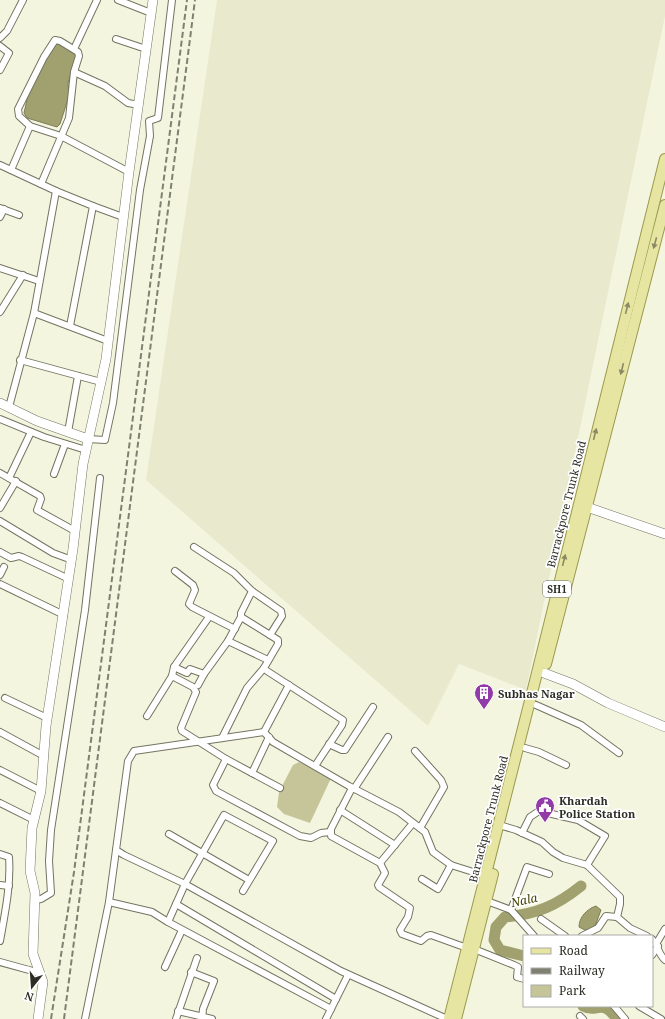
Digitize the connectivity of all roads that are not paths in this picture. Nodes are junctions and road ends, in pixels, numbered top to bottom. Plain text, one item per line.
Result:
1 (23, 0) edge
2 (97, 0) edge
3 (118, 0) edge
4 (153, 0) edge
5 (172, 0) edge
6 (151, 13) junction
7 (0, 38) edge
8 (116, 39) dead end
9 (0, 46) edge
10 (146, 48) junction
11 (74, 49) junction
12 (0, 70) edge
13 (74, 72) junction
14 (139, 105) junction
15 (30, 126) junction
16 (61, 136) junction
17 (665, 159) edge
18 (0, 165) edge
19 (11, 170) junction
20 (129, 172) junction
21 (41, 184) junction
22 (56, 191) junction
23 (665, 205) edge
24 (93, 206) junction
25 (2, 209) edge
26 (19, 215) dead end
27 (0, 217) edge
28 (123, 217) junction
29 (0, 268) edge
30 (23, 275) junction
31 (39, 281) junction
32 (0, 312) edge
33 (34, 313) junction
34 (70, 326) junction
35 (108, 341) junction
36 (20, 360) junction
37 (78, 376) junction
38 (101, 382) junction
39 (0, 403) edge
40 (9, 407) junction
41 (0, 420) edge
42 (31, 432) junction
43 (68, 432) junction
44 (88, 439) junction
45 (65, 444) junction
46 (86, 450) junction
47 (0, 473) edge
48 (54, 474) dead end
49 (9, 478) junction
50 (100, 478) dead end
51 (16, 482) junction
52 (582, 505) junction
53 (0, 508) edge
54 (0, 522) edge
55 (75, 531) junction
56 (665, 534) edge
57 (194, 547) dead end
58 (0, 552) edge
59 (72, 560) junction
60 (4, 568) dead end
61 (175, 571) dead end
62 (0, 575) edge
63 (69, 579) junction
64 (0, 584) edge
65 (252, 591) junction
66 (64, 615) junction
67 (209, 617) junction
68 (242, 617) junction
69 (235, 629) junction
70 (270, 635) junction
71 (228, 641) junction
72 (268, 660) junction
73 (174, 667) junction
74 (264, 668) junction
75 (544, 673) junction
76 (204, 674) junction
77 (172, 676) junction
78 (198, 685) dead end
79 (289, 685) junction
80 (5, 698) dead end
81 (536, 705) junction
82 (373, 707) dead end
83 (147, 716) dead end
84 (47, 718) junction
85 (665, 727) edge
86 (0, 732) edge
87 (264, 732) junction
88 (269, 737) junction
89 (388, 737) dead end
90 (222, 738) junction
91 (198, 742) junction
92 (329, 744) junction
93 (525, 748) junction
94 (415, 751) dead end
95 (619, 753) dead end
96 (44, 756) junction
97 (226, 760) junction
98 (566, 765) dead end
99 (315, 766) junction
100 (0, 770) edge
101 (252, 773) junction
102 (280, 788) dead end
103 (353, 788) junction
104 (40, 791) junction
105 (0, 802) edge
106 (340, 810) junction
107 (34, 820) junction
108 (413, 822) junction
109 (502, 825) junction
110 (420, 828) junction
111 (330, 832) junction
112 (522, 833) junction
113 (169, 834) dead end
114 (395, 845) junction
115 (116, 850) junction
116 (0, 854) edge
117 (203, 854) junction
118 (380, 863) junction
119 (451, 865) junction
120 (587, 865) junction
121 (549, 874) dead end
122 (486, 876) junction
123 (249, 880) junction
124 (422, 880) dead end
125 (185, 884) junction
126 (0, 885) edge
127 (9, 886) junction
128 (243, 891) dead end
129 (35, 900) junction
130 (486, 901) junction
131 (109, 902) junction
132 (176, 904) junction
133 (511, 910) junction
134 (617, 916) junction
135 (542, 919) dead end
136 (168, 922) junction
137 (665, 929) edge
138 (182, 930) junction
139 (533, 935) edge
140 (564, 935) edge
141 (584, 935) edge
142 (645, 935) edge
143 (0, 941) edge
144 (655, 943) edge
145 (470, 949) junction
146 (197, 958) dead end
147 (665, 960) edge
148 (0, 962) edge
149 (165, 967) dead end
150 (192, 972) junction
151 (40, 973) junction
152 (348, 975) junction
153 (523, 979) edge
154 (336, 999) junction
155 (615, 1007) edge
156 (640, 1007) edge
157 (331, 1009) junction
158 (178, 1011) junction
159 (202, 1017) edge
160 (38, 1019) edge
161 (85, 1019) edge
162 (176, 1019) edge
163 (212, 1019) edge
164 (326, 1019) edge
165 (448, 1019) edge
166 (456, 1019) edge
167 (625, 1019) edge
168 (661, 1019) edge

1 - 7 street
2 - 11 street
3 - 6 street
4 - 6 street
5 - 44 street
6 - 10 street
8 - 10 street
9 - 12 street
10 - 14 street
11 - 13 street
11 - 15 street
13 - 14 street
13 - 16 street
14 - 20 street
15 - 16 street
15 - 19 street
16 - 20 street
16 - 21 street
52 -> 17 main road, Barrackpore Trunk Road / SH1
18 - 19 street
19 - 21 street
20 - 28 street
21 - 22 street
22 - 24 street
22 - 31 street
23 -> 52 main road, Barrackpore Trunk Road / SH1
24 - 28 street
24 - 34 street
25 - 26 street
25 - 27 street
28 - 35 street
29 - 30 street
30 - 31 street
30 - 32 street
31 - 33 street
33 - 34 street
33 - 36 street
34 - 35 street
35 - 38 street
36 - 37 street
36 - 40 street
37 - 38 street
37 - 43 street
38 - 44 street
39 - 40 street
40 - 43 street
41 - 42 street
42 - 45 street
42 - 49 street
43 - 44 street
44 - 46 street
45 - 46 street
45 - 48 street
46 - 55 street
47 - 49 street
49 - 51 street
50 - 129 street
51 - 53 street
51 - 55 street
52 - 56 street
52 - 75 main road, Barrackpore Trunk Road / SH1
109 -> 52 main road, Barrackpore Trunk Road / SH1
54 - 59 street
55 - 59 street
57 - 65 street
58 - 63 street
59 - 63 street
60 - 62 street
61 - 67 street
63 - 66 street
64 - 66 street
65 - 68 street
65 - 70 street
66 - 84 street
67 - 69 street
67 - 73 street
68 - 69 street
68 - 70 street
69 - 71 street
70 - 72 street
71 - 72 street
71 - 76 street
72 - 74 street
73 - 76 street
73 - 77 street
74 - 79 street
74 - 90 street
75 - 81 main road, Barrackpore Trunk Road / SH1
75 - 85 street
76 - 78 street
77 - 83 street
77 - 91 street
79 - 87 street
79 - 92 street
80 - 84 street
81 - 93 main road, Barrackpore Trunk Road / SH1
81 - 95 street
82 - 92 street
84 - 96 street
86 - 96 street
87 - 88 street
87 - 90 street
88 - 99 street
88 - 101 street
89 - 103 street
90 - 91 street
91 - 97 street
91 - 115 street
92 - 99 street
93 - 98 street
93 - 109 main road, Barrackpore Trunk Road / SH1
94 - 110 street
96 - 104 street
97 - 101 street
97 - 111 street
99 - 103 street
100 - 104 street
101 - 102 street
103 - 106 street
103 - 108 street
104 - 107 street
105 - 107 street
106 - 111 street
106 - 114 street
107 - 129 street
108 - 110 street
108 - 114 street
109 - 112 street
109 - 122 main road, Barrackpore Trunk Road / SH1
109 - 130 main road, Barrackpore Trunk Road / SH1
110 - 119 street
111 - 118 street
112 - 120 street
112 - 120 street
113 - 117 street
114 - 118 street
115 - 125 street
115 - 131 street
116 - 127 street
117 - 123 street
117 - 123 street
117 - 125 street
118 - 145 street
119 - 122 street
119 - 124 street
120 - 134 street
121 - 133 street
122 - 145 main road, Barrackpore Trunk Road / SH1
123 - 128 street
125 - 132 street
125 - 152 street
126 - 127 street
127 - 143 street
129 - 151 street
130 - 133 street
130 - 145 main road, Barrackpore Trunk Road / SH1
131 - 136 street
131 - 161 street
132 - 136 street
132 - 154 street
133 - 139 street
134 - 141 street
134 - 142 street
135 - 140 street
136 - 138 street
137 - 144 street
138 - 149 street
138 - 157 street
144 - 147 street
145 - 153 street
145 - 165 main road, Barrackpore Trunk Road / SH1
145 - 166 main road, Barrackpore Trunk Road / SH1
146 - 150 street
148 - 151 street
150 - 158 street
150 - 159 street
151 - 160 street
152 - 154 street
152 - 165 street
154 - 157 street
155 - 167 street
156 - 168 street
157 - 164 street
158 - 159 street
158 - 162 street
159 - 163 street

